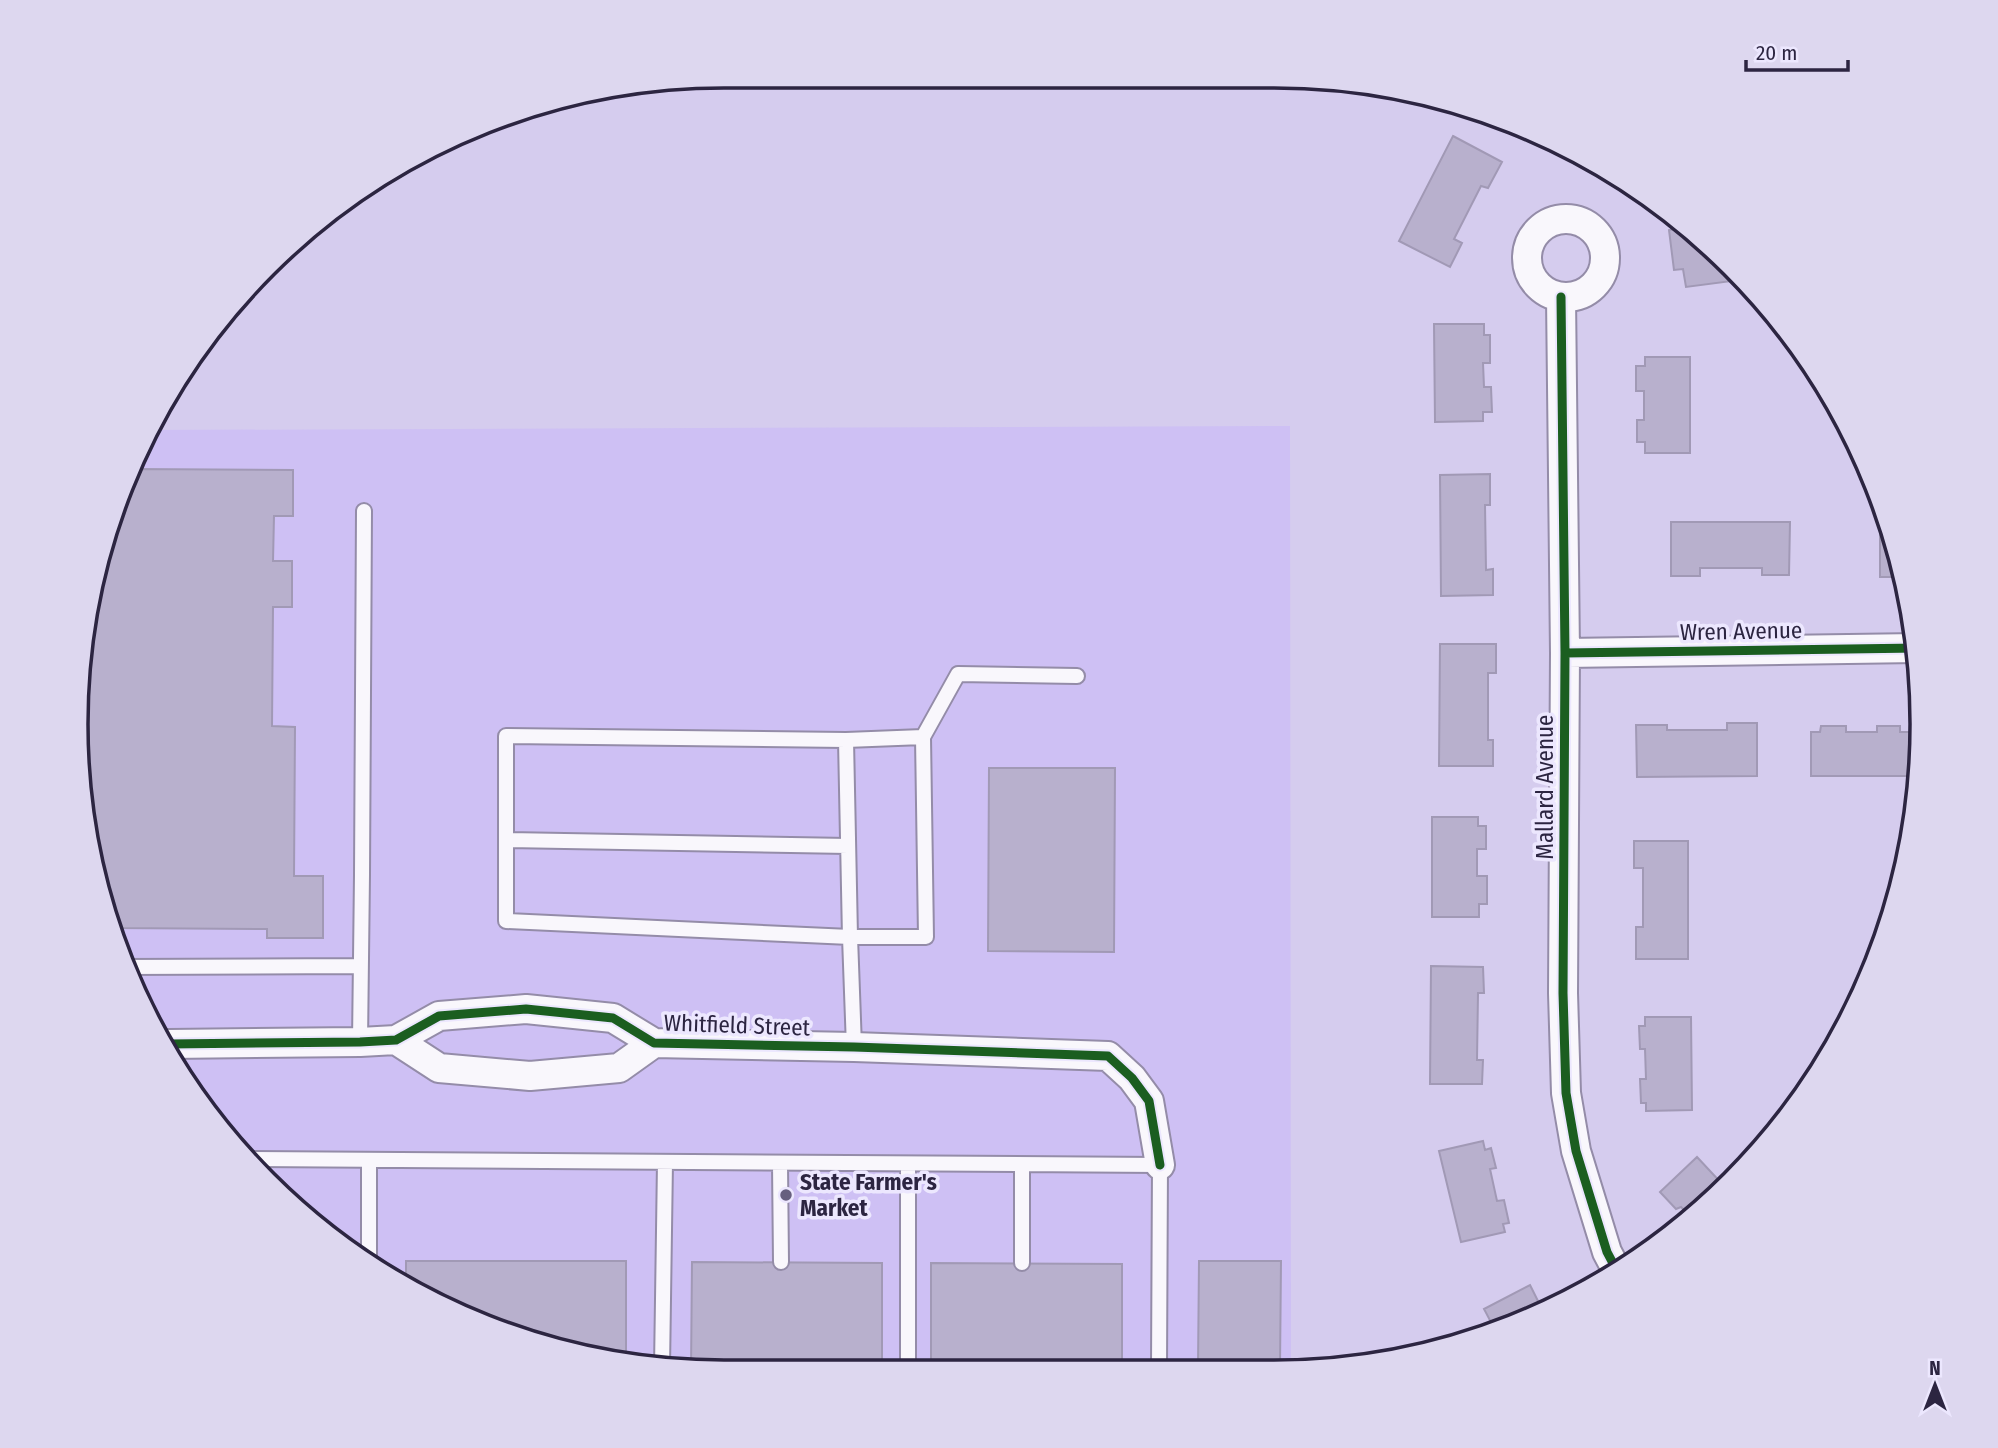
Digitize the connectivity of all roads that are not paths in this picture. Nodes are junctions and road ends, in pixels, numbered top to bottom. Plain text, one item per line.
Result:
1 (1561, 297) dead end
2 (364, 511) dead end
3 (1906, 648) edge
4 (1565, 653) junction
5 (1077, 676) dead end
6 (923, 737) junction
7 (846, 740) junction
8 (507, 840) junction
9 (848, 846) junction
10 (849, 937) junction
11 (360, 966) junction
12 (136, 967) edge
13 (396, 1040) junction
14 (360, 1042) junction
15 (654, 1043) junction
16 (174, 1044) edge
17 (854, 1047) junction
18 (260, 1159) edge
19 (369, 1160) junction
20 (665, 1162) junction
21 (780, 1164) junction
22 (908, 1164) junction
23 (1022, 1165) junction
24 (1160, 1165) junction
25 (369, 1252) edge
26 (781, 1262) dead end
27 (1613, 1262) edge
28 (1022, 1264) dead end
29 (662, 1357) edge
30 (908, 1360) edge
31 (1159, 1360) edge

1 - 4 street, Mallard Avenue
2 - 11 lane
3 - 4 street, Wren Avenue
4 - 27 street, Mallard Avenue
5 - 6 lane
6 - 7 lane
6 - 10 lane
7 - 8 lane
7 - 9 lane
8 - 9 lane
8 - 10 lane
9 - 10 lane
10 - 17 lane
11 - 12 lane
11 - 14 lane
13 - 14 street, Whitfield Street
13 - 15 street, Whitfield Street
13 - 15 street, Whitfield Street
14 - 16 street, Whitfield Street
15 - 17 street, Whitfield Street
17 - 24 street, Whitfield Street
18 - 19 lane
19 - 20 lane
19 - 25 lane
20 - 21 lane
20 - 29 lane
21 - 22 lane
21 - 26 lane
22 - 23 lane
22 - 30 lane
23 - 24 lane
23 - 28 lane
24 - 31 lane

